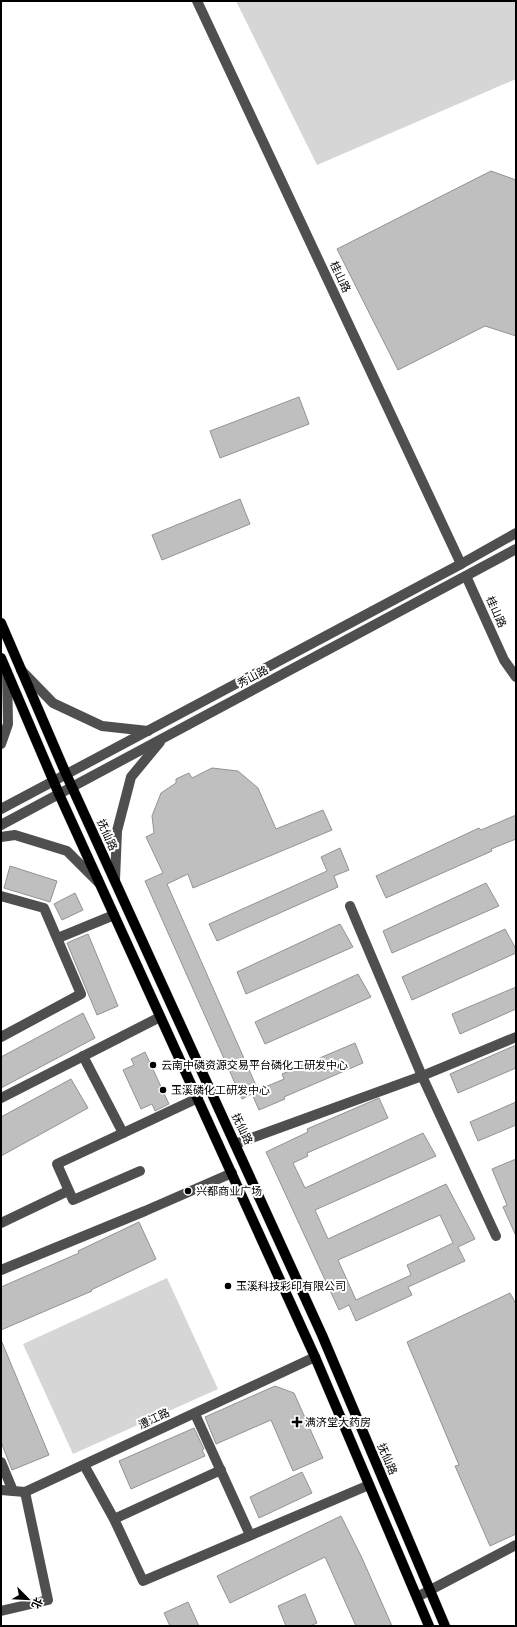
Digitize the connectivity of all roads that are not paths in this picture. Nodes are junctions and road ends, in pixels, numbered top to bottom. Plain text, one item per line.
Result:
1 (198, 1) edge
2 (516, 533) edge
3 (516, 549) edge
4 (461, 564) junction
5 (466, 576) junction
6 (1, 623) edge
7 (1, 658) edge
8 (21, 669) junction
9 (7, 672) junction
10 (516, 678) edge
11 (148, 731) junction
12 (163, 738) junction
13 (1, 744) edge
14 (66, 774) junction
15 (53, 781) junction
16 (72, 787) junction
17 (59, 794) junction
18 (1, 809) edge
19 (1, 825) edge
20 (1, 837) edge
21 (115, 880) junction
22 (99, 883) junction
23 (1, 896) edge
24 (350, 906) dead end
25 (114, 915) junction
26 (58, 938) junction
27 (160, 1017) junction
28 (1, 1037) edge
29 (516, 1037) edge
30 (83, 1056) junction
31 (422, 1076) junction
32 (1, 1098) edge
33 (198, 1098) junction
34 (123, 1133) junction
35 (235, 1144) junction
36 (140, 1171) dead end
37 (232, 1172) junction
38 (68, 1191) junction
39 (1, 1223) edge
40 (496, 1236) dead end
41 (1, 1270) edge
42 (315, 1357) junction
43 (195, 1414) junction
44 (1, 1462) edge
45 (84, 1465) junction
46 (221, 1470) junction
47 (369, 1485) junction
48 (1, 1490) edge
49 (13, 1491) junction
50 (25, 1492) junction
51 (114, 1519) junction
52 (250, 1535) junction
53 (516, 1544) edge
54 (430, 1590) junction
55 (417, 1597) junction
56 (1, 1612) edge
57 (429, 1626) edge
58 (445, 1626) edge

1 - 4 street, 桂山路
2 - 4 street, 秀山路
3 - 5 street, 秀山路
4 - 11 street, 秀山路
5 - 10 street, 桂山路
5 - 12 street, 秀山路
6 - 8 main road, 抚仙路
7 - 9 main road
8 - 11 street
8 - 14 main road, 抚仙路
9 - 13 street
9 - 15 main road
11 - 14 street, 秀山路
12 - 16 street, 秀山路
12 - 21 street
14 - 15 street, 秀山路
14 - 16 main road, 抚仙路
15 - 17 main road
15 - 18 street, 秀山路
16 - 17 street, 秀山路
16 - 21 main road, 抚仙路
17 - 19 street, 秀山路
17 - 22 main road
20 - 22 street
21 - 35 main road, 抚仙路
22 - 25 main road
23 - 26 street
24 - 31 street
25 - 26 street
25 - 27 main road
26 - 28 street
27 - 30 street
27 - 33 main road
29 - 31 street
30 - 32 street
30 - 34 street
31 - 35 street
31 - 40 street
33 - 34 street
33 - 37 main road
34 - 38 street
35 - 54 main road, 抚仙路
36 - 38 street
37 - 41 street
37 - 42 main road
38 - 39 street
42 - 43 street, 澧江路
42 - 47 main road
43 - 45 street, 澧江路
43 - 46 street
44 - 49 street
45 - 50 street, 澧江路
45 - 51 street
46 - 51 street
46 - 52 street
47 - 52 street
47 - 55 main road
48 - 49 street, 澧江路
49 - 50 street, 澧江路
50 - 56 street
51 - 52 street
53 - 54 street
54 - 55 street
54 - 58 main road, 抚仙路
55 - 57 main road

